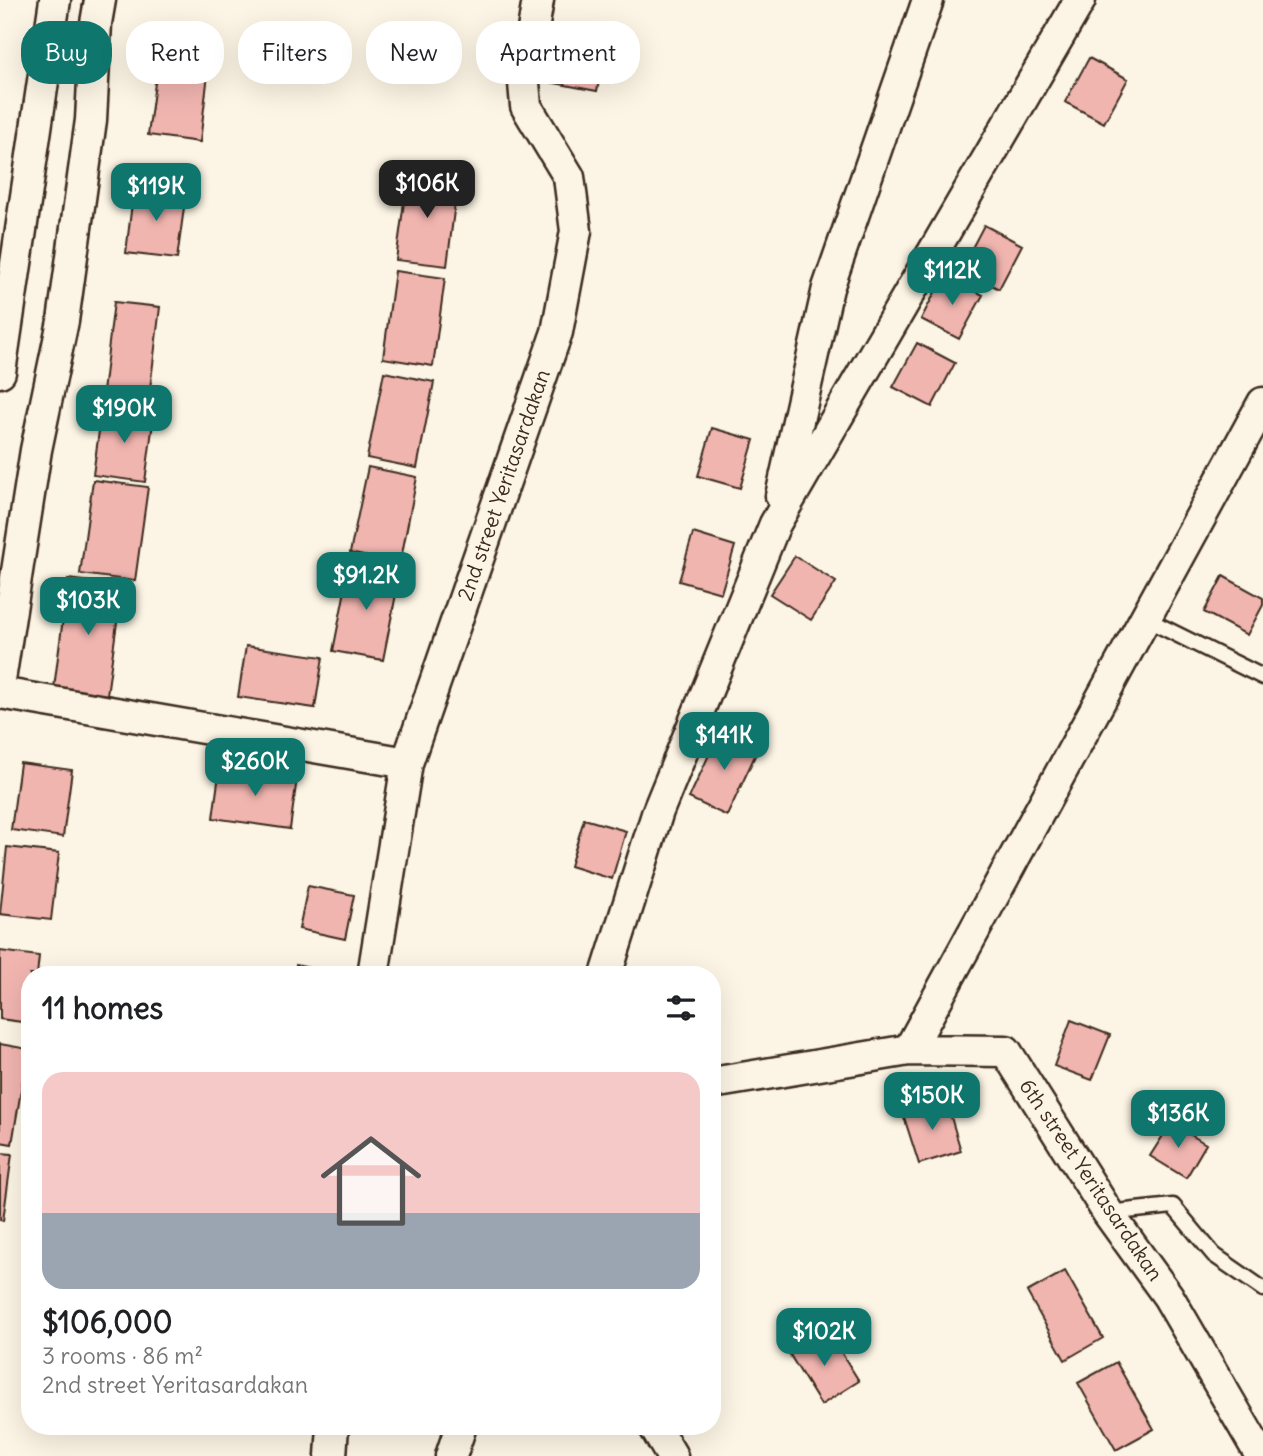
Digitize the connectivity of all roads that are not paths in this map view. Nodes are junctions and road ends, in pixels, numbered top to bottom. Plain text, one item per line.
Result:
1 (55, 0) edge
2 (100, 0) edge
3 (538, 0) edge
4 (928, 0) edge
5 (1080, 0) edge
6 (0, 372) edge
7 (1263, 403) edge
8 (775, 524) junction
9 (1146, 619) junction
10 (1263, 677) edge
11 (0, 680) edge
12 (0, 693) edge
13 (407, 763) junction
14 (374, 966) edge
15 (609, 966) edge
16 (908, 1050) junction
17 (721, 1081) edge
18 (1108, 1213) junction
19 (1263, 1289) edge
20 (332, 1435) edge
21 (458, 1435) edge
22 (659, 1435) edge
23 (331, 1456) edge
24 (452, 1456) edge
25 (672, 1456) edge
26 (1261, 1456) edge

1 - 6 street
2 - 11 street
3 - 13 street, 2nd street Yeritasardakan
4 - 8 street
5 - 8 street
7 - 9 street
8 - 15 street
9 - 10 lane
9 - 16 street
12 - 13 street
13 - 14 street, 2nd street Yeritasardakan
16 - 17 street, 6th street Yeritasardakan
16 - 18 street, 6th street Yeritasardakan
18 - 19 lane
18 - 26 street, 6th street Yeritasardakan
20 - 23 street
21 - 24 street
22 - 25 street

